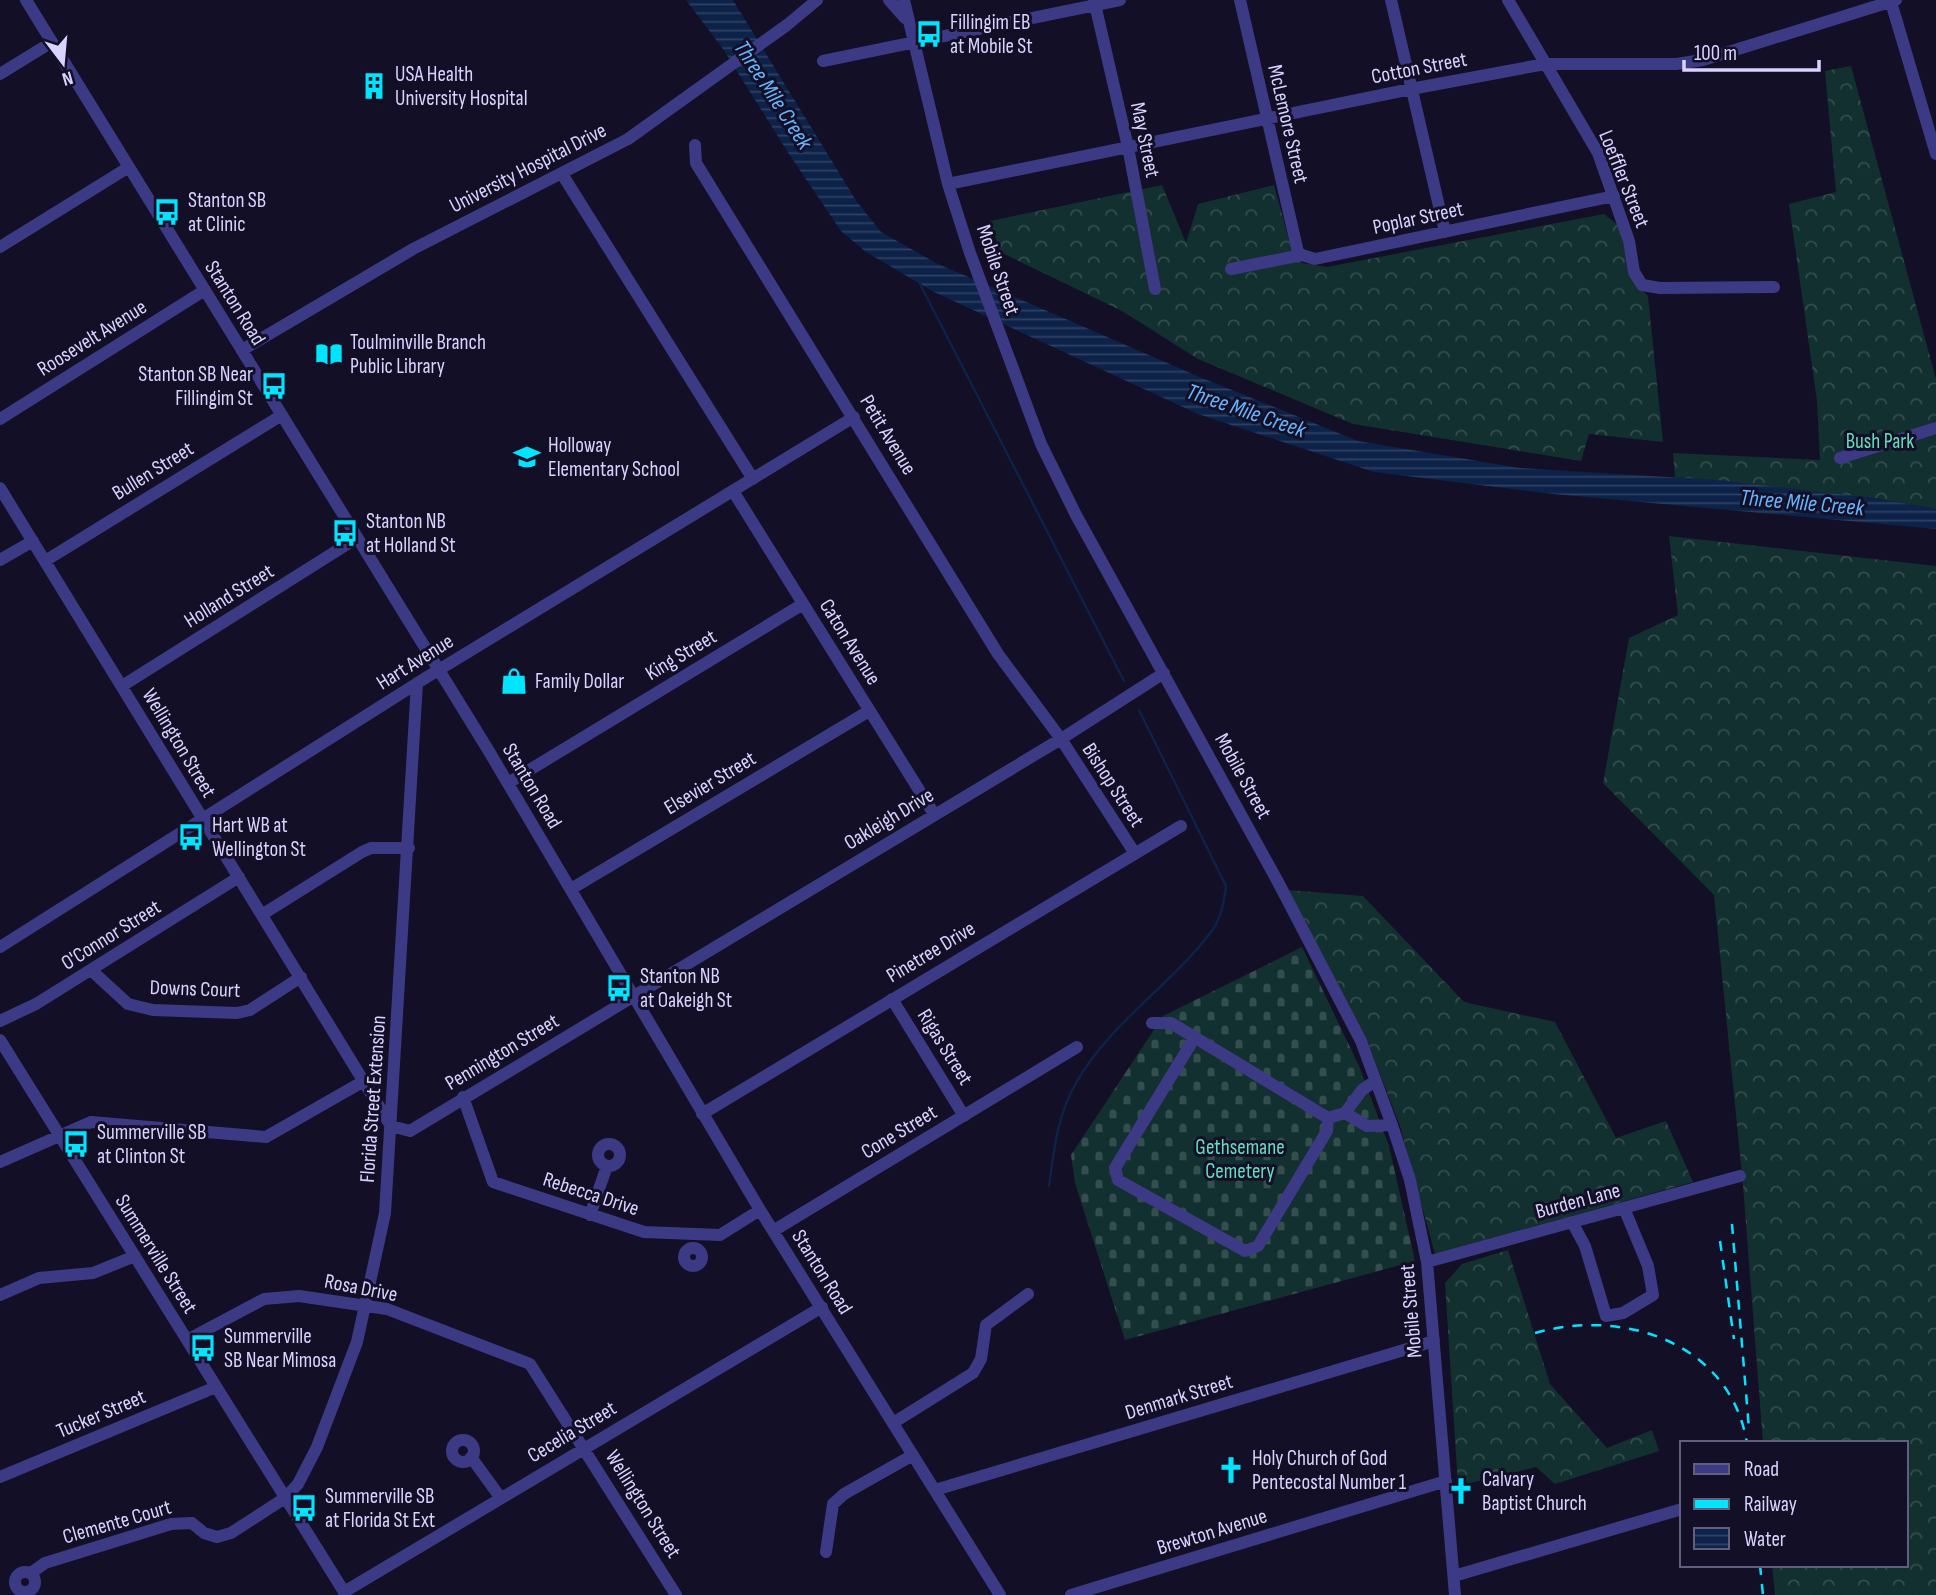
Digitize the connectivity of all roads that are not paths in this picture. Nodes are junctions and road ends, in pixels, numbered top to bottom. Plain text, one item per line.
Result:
1 (26, 0) edge
2 (817, 0) edge
3 (889, 0) edge
4 (904, 0) edge
5 (1120, 0) edge
6 (1240, 0) edge
7 (1391, 0) edge
8 (1508, 0) edge
9 (1893, 1) edge
10 (1095, 3) edge
11 (908, 21) junction
12 (52, 42) junction
13 (913, 43) junction
14 (823, 61) dead end
15 (1545, 64) junction
16 (0, 74) edge
17 (1411, 89) junction
18 (1266, 118) junction
19 (695, 145) dead end
20 (1128, 147) junction
21 (1936, 154) edge
22 (129, 167) junction
23 (562, 174) junction
24 (948, 184) junction
25 (1614, 195) junction
26 (1445, 232) junction
27 (0, 247) edge
28 (1302, 255) junction
29 (1231, 269) dead end
30 (1774, 287) dead end
31 (1155, 289) dead end
32 (205, 290) junction
33 (242, 350) junction
34 (282, 415) junction
35 (854, 417) junction
36 (0, 419) edge
37 (1936, 428) edge
38 (1840, 458) dead end
39 (753, 479) junction
40 (0, 488) edge
41 (733, 491) junction
42 (357, 538) junction
43 (33, 541) junction
44 (0, 560) edge
45 (45, 561) junction
46 (803, 604) junction
47 (439, 670) junction
48 (1164, 673) junction
49 (416, 683) junction
50 (122, 686) junction
51 (870, 711) junction
52 (1060, 739) junction
53 (508, 783) junction
54 (934, 814) junction
55 (204, 820) junction
56 (1181, 826) dead end
57 (409, 848) junction
58 (1134, 852) junction
59 (239, 877) junction
60 (570, 889) junction
61 (262, 914) junction
62 (0, 947) edge
63 (91, 970) junction
64 (301, 977) junction
65 (632, 996) junction
66 (892, 999) junction
67 (0, 1021) edge
68 (1152, 1023) dead end
69 (1195, 1037) junction
70 (0, 1040) edge
71 (1077, 1047) dead end
72 (364, 1081) junction
73 (1375, 1081) junction
74 (463, 1097) junction
75 (1345, 1113) junction
76 (702, 1114) junction
77 (964, 1116) junction
78 (1328, 1118) junction
79 (1392, 1125) junction
80 (391, 1126) junction
81 (60, 1136) junction
82 (0, 1162) edge
83 (607, 1166) dead end
84 (1740, 1176) dead end
85 (1624, 1208) junction
86 (760, 1210) junction
87 (590, 1215) junction
88 (1572, 1222) junction
89 (774, 1231) junction
90 (720, 1235) junction
91 (698, 1251) dead end
92 (135, 1256) junction
93 (1427, 1262) junction
94 (1028, 1294) dead end
95 (0, 1295) edge
96 (365, 1306) junction
97 (822, 1307) junction
98 (187, 1340) junction
99 (1434, 1341) junction
100 (530, 1364) joint
101 (216, 1387) junction
102 (893, 1423) junction
103 (584, 1446) junction
104 (913, 1455) junction
105 (471, 1457) dead end
106 (0, 1478) edge
107 (1446, 1481) junction
108 (934, 1490) junction
109 (500, 1497) junction
110 (285, 1498) junction
111 (1680, 1510) edge
112 (827, 1552) dead end
113 (31, 1573) dead end
114 (1454, 1576) junction
115 (345, 1593) edge
116 (676, 1595) edge
117 (1000, 1595) edge
118 (1071, 1595) edge
119 (1455, 1595) edge

1 - 12 street, Stanton Road
2 - 23 street, University Hospital Drive
3 - 11 street
4 - 11 street, Mobile Street
5 - 10 street
6 - 18 street, McLemore Street
7 - 17 street
8 - 15 street, Loeffler Street
9 - 15 street, Cotton Street
9 - 21 street
10 - 13 street
10 - 20 street, May Street
11 - 13 street, Mobile Street
12 - 16 street
12 - 22 street, Stanton Road
13 - 14 street
13 - 24 street, Mobile Street
15 - 17 street, Cotton Street
15 - 25 street, Loeffler Street
17 - 18 street, Cotton Street
17 - 26 street
18 - 20 street, Cotton Street
18 - 28 street, McLemore Street
19 - 35 street, Petit Avenue
20 - 24 street, Cotton Street
20 - 31 street, May Street
22 - 27 street
22 - 32 street, Stanton Road
23 - 33 street, University Hospital Drive
23 - 39 street
24 - 48 street, Mobile Street
25 - 26 street, Poplar Street
25 - 30 street, Loeffler Street
26 - 28 street, Poplar Street
28 - 29 street, Poplar Street
32 - 33 street, Stanton Road
32 - 36 street, Roosevelt Avenue
33 - 34 street, Stanton Road
34 - 42 street, Stanton Road
34 - 45 street, Bullen Street
35 - 39 street, Hart Avenue
35 - 52 street, Petit Avenue
37 - 38 street
39 - 41 street, Hart Avenue
40 - 43 street, Wellington Street
41 - 46 street, Caton Avenue
41 - 47 street, Hart Avenue
42 - 47 street, Stanton Road
42 - 50 street, Holland Street
43 - 44 street
43 - 45 street, Wellington Street
45 - 50 street, Wellington Street
46 - 51 street, Caton Avenue
46 - 53 street, King Street
47 - 49 street, Hart Avenue
47 - 53 street, Stanton Road
48 - 52 street, Oakleigh Drive
48 - 73 street, Mobile Street
49 - 55 street, Hart Avenue
49 - 57 street, Florida Street Extension
50 - 55 street, Wellington Street
51 - 54 street, Caton Avenue
51 - 60 street, Elsevier Street
52 - 54 street, Oakleigh Drive
52 - 58 street, Bishop Street
53 - 60 street, Stanton Road
54 - 65 street, Oakleigh Drive
55 - 59 street, Wellington Street
55 - 62 street, Hart Avenue
56 - 58 street, Pinetree Drive
57 - 61 street
57 - 80 street, Florida Street Extension
58 - 66 street, Pinetree Drive
59 - 61 street, Wellington Street
59 - 63 street, O'Connor Street
60 - 65 street, Stanton Road
61 - 64 street, Wellington Street
63 - 64 street, Downs Court
63 - 67 street, O'Connor Street
64 - 72 street, Wellington Street
65 - 74 street, Pennington Street
65 - 76 street, Stanton Road
66 - 76 street, Pinetree Drive
66 - 77 street, Rigas Street
68 - 69 street
69 - 78 street
69 - 78 street
70 - 81 street, Summerville Street
71 - 77 street, Cone Street
72 - 80 street, Wellington Street
72 - 81 street
73 - 75 street
73 - 79 street, Mobile Street
74 - 80 street, Pennington Street
74 - 87 street, Rebecca Drive
75 - 78 street
75 - 79 street
76 - 86 street, Stanton Road
77 - 89 street, Cone Street
79 - 93 street, Mobile Street
80 - 96 street, Florida Street Extension
81 - 82 street
81 - 92 street, Summerville Street
83 - 87 street
84 - 85 street, Burden Lane
85 - 88 street, Burden Lane
85 - 88 street
86 - 89 street, Stanton Road
86 - 90 street
87 - 90 street, Rebecca Drive
88 - 93 street, Burden Lane
89 - 97 street, Stanton Road
90 - 91 street
92 - 95 street
92 - 98 street, Summerville Street
93 - 99 street, Mobile Street
94 - 102 street
96 - 98 street, Rosa Drive
96 - 100 street, Rosa Drive
96 - 110 street, Florida Street Extension
97 - 102 street, Stanton Road
97 - 103 street, Cecelia Street
98 - 101 street, Summerville Street
99 - 107 street, Mobile Street
99 - 108 street, Denmark Street
100 - 103 street, Wellington Street
101 - 106 street, Tucker Street
101 - 110 street, Summerville Street
102 - 104 street, Stanton Road
103 - 109 street, Cecelia Street
103 - 116 street, Wellington Street
104 - 108 street, Stanton Road
104 - 112 street
105 - 109 street
107 - 114 street, Mobile Street
107 - 118 street, Brewton Avenue
108 - 117 street, Stanton Road
109 - 115 street, Cecelia Street
110 - 113 street, Clemente Court
110 - 115 street, Summerville Street
111 - 114 street
114 - 119 street, Mobile Street

